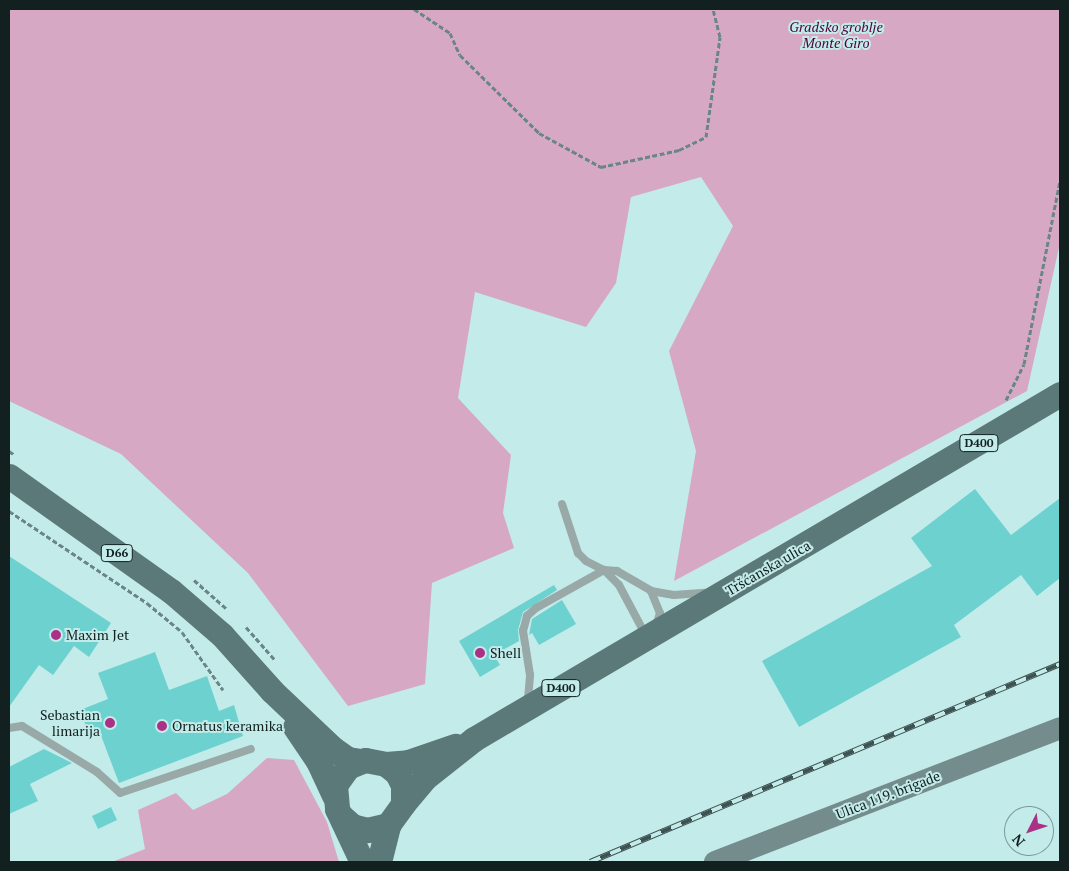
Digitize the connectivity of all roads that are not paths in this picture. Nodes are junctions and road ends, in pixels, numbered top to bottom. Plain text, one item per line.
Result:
1 (1060, 394) edge
2 (9, 476) edge
3 (562, 504) dead end
4 (604, 570) junction
5 (651, 590) junction
6 (729, 590) junction
7 (648, 638) junction
8 (272, 691) junction
9 (524, 710) junction
10 (9, 728) edge
11 (1060, 728) edge
12 (474, 739) junction
13 (251, 749) dead end
14 (359, 761) junction
15 (386, 764) junction
16 (403, 804) junction
17 (338, 806) junction
18 (388, 825) junction
19 (362, 862) edge
20 (379, 862) edge
21 (715, 862) edge

1 - 6 main road, Tršćanska ulica / D400
2 - 8 main road, D66
3 - 4 lane
4 - 5 lane
4 - 7 lane
4 - 9 lane
5 - 6 lane
5 - 7 lane
6 - 7 main road, Tršćanska ulica / D400
7 - 9 main road, Tršćanska ulica / D400
8 - 14 main road, D66
8 - 17 main road, D66
9 - 12 main road, Tršćanska ulica / D400
10 - 13 lane
11 - 21 main road, Ulica 119. brigade
12 - 15 main road, D400
12 - 16 main road, D400
14 - 15 main road, D66
14 - 17 main road
15 - 16 main road
16 - 18 main road
17 - 18 main road
17 - 19 main road
18 - 20 main road

